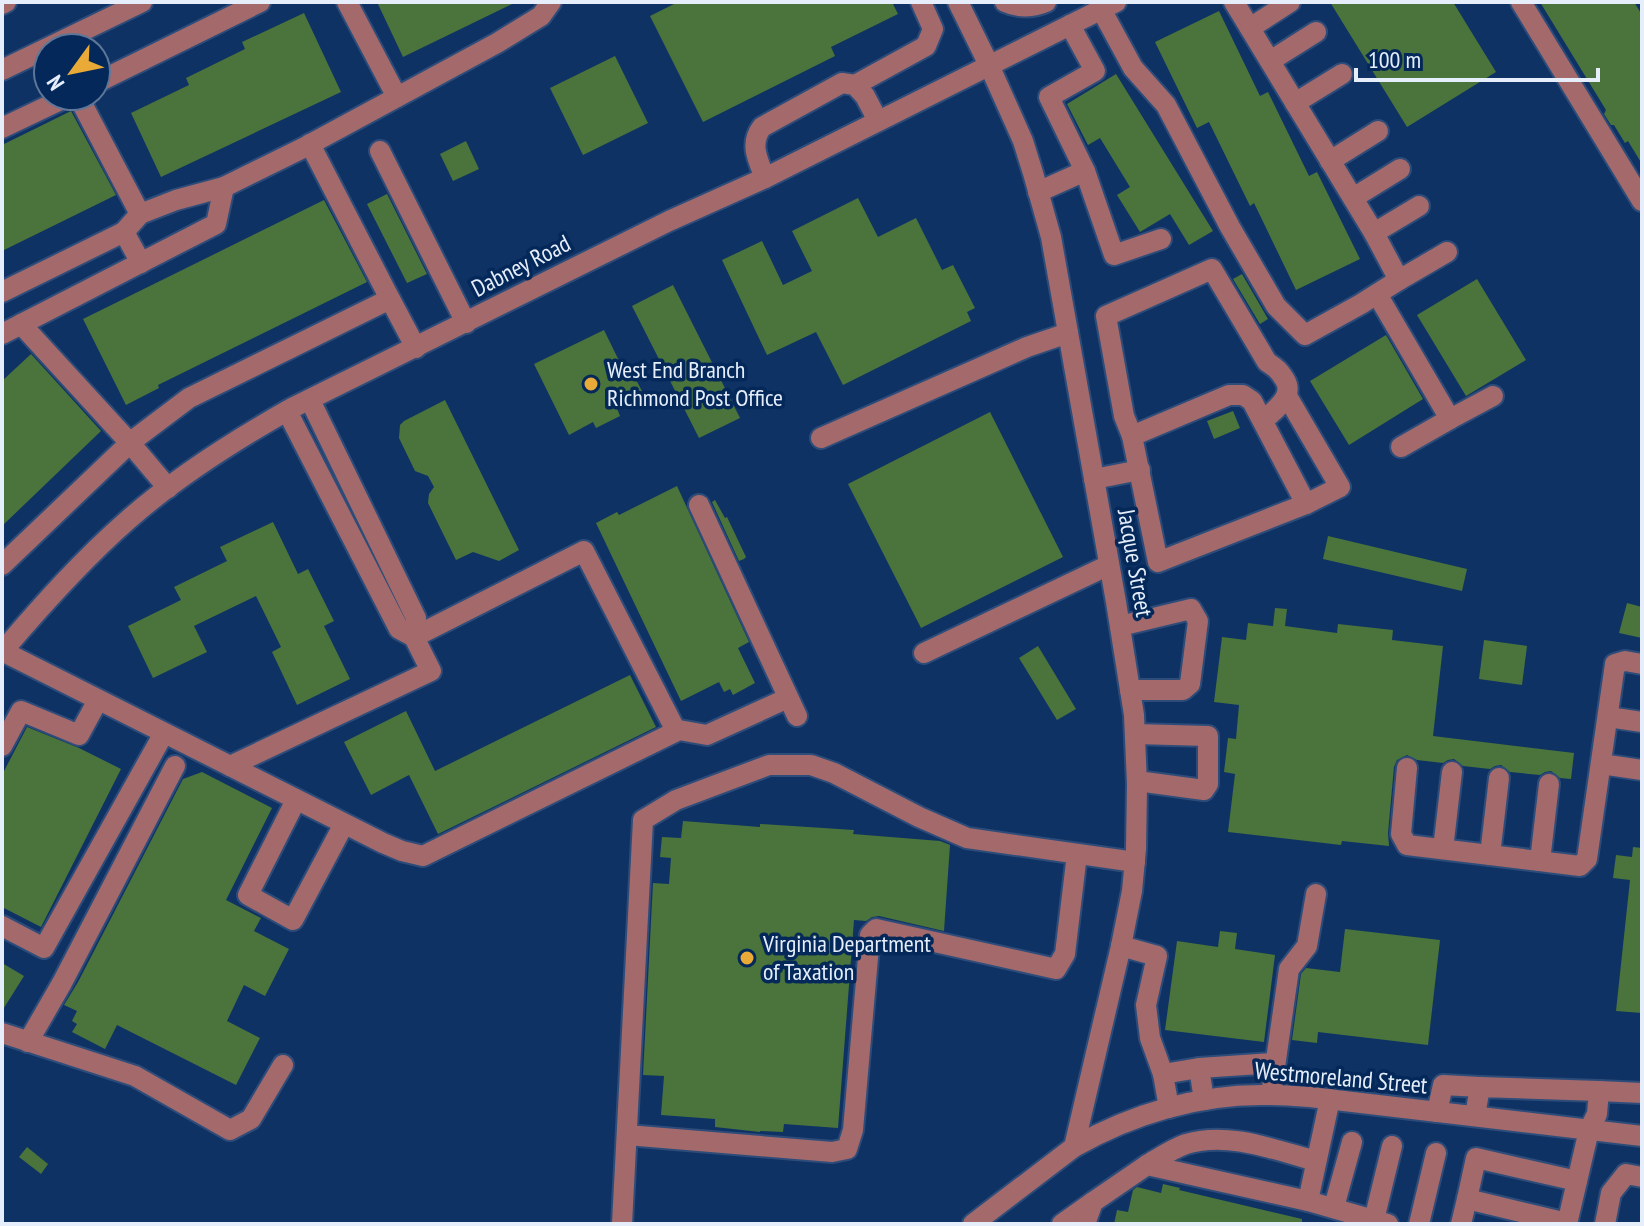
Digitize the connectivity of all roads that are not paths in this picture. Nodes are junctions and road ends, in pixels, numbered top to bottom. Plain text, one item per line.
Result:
1 (142, 2) edge
2 (260, 2) edge
3 (347, 2) edge
4 (551, 2) edge
5 (921, 2) edge
6 (958, 2) edge
7 (1005, 2) edge
8 (1046, 2) edge
9 (1234, 2) edge
10 (1290, 2) edge
11 (1521, 2) edge
12 (1109, 6) edge
13 (1070, 25) junction
14 (1250, 28) junction
15 (83, 32) edge
16 (1316, 32) dead end
17 (32, 56) edge
18 (1270, 61) junction
19 (989, 65) junction
20 (2, 70) edge
21 (1342, 74) dead end
22 (112, 75) edge
23 (855, 85) junction
24 (397, 97) junction
25 (1295, 103) junction
26 (36, 112) edge
27 (86, 112) edge
28 (878, 121) junction
29 (2, 128) edge
30 (1378, 131) dead end
31 (310, 144) junction
32 (380, 151) dead end
33 (1330, 161) junction
34 (1400, 169) dead end
35 (1085, 171) junction
36 (765, 178) junction
37 (224, 187) junction
38 (1038, 192) junction
39 (1353, 198) junction
40 (1642, 201) edge
41 (1419, 206) dead end
42 (140, 214) junction
43 (124, 232) junction
44 (1374, 233) junction
45 (1161, 239) dead end
46 (1447, 252) dead end
47 (141, 263) junction
48 (1399, 280) junction
49 (2, 292) edge
50 (1377, 294) junction
51 (390, 299) junction
52 (466, 323) junction
53 (21, 324) junction
54 (1068, 333) junction
55 (2, 334) edge
56 (416, 348) junction
57 (1287, 396) junction
58 (1493, 396) dead end
59 (310, 400) junction
60 (287, 411) junction
61 (1450, 419) junction
62 (1263, 421) junction
63 (1132, 436) junction
64 (821, 438) dead end
65 (130, 443) junction
66 (1401, 447) dead end
67 (1140, 470) junction
68 (1094, 479) junction
69 (168, 488) junction
70 (1306, 504) junction
71 (699, 505) dead end
72 (2, 565) edge
73 (1109, 565) junction
74 (1120, 626) junction
75 (414, 637) junction
76 (2, 651) edge
77 (924, 653) dead end
78 (1642, 664) edge
79 (1130, 690) junction
80 (98, 700) junction
81 (1608, 717) junction
82 (1642, 722) edge
83 (676, 731) junction
84 (164, 733) junction
85 (1135, 734) junction
86 (2, 746) edge
87 (1601, 764) junction
88 (175, 766) dead end
89 (230, 766) junction
90 (1407, 768) dead end
91 (1642, 770) edge
92 (1452, 772) dead end
93 (1499, 778) dead end
94 (1137, 781) junction
95 (1549, 784) dead end
96 (296, 800) junction
97 (344, 824) junction
98 (1443, 849) junction
99 (1077, 854) junction
100 (1490, 855) junction
101 (1540, 861) junction
102 (1135, 862) junction
103 (1316, 894) dead end
104 (2, 926) edge
105 (1121, 946) junction
106 (1111, 990) junction
107 (1148, 997) junction
108 (2, 1033) edge
109 (28, 1042) junction
110 (1274, 1063) junction
111 (283, 1065) dead end
112 (1199, 1068) junction
113 (1163, 1074) junction
114 (1480, 1087) junction
115 (1599, 1091) junction
116 (1642, 1093) edge
117 (1271, 1095) junction
118 (1330, 1099) junction
119 (1204, 1100) junction
120 (1169, 1108) junction
121 (1437, 1112) junction
122 (1475, 1116) junction
123 (1589, 1130) junction
124 (627, 1135) junction
125 (1642, 1136) edge
126 (1352, 1142) dead end
127 (1392, 1146) dead end
128 (1074, 1147) junction
129 (1436, 1153) dead end
130 (1316, 1161) junction
131 (1147, 1165) junction
132 (1642, 1177) edge
133 (1577, 1181) junction
134 (1467, 1199) junction
135 (1308, 1201) junction
136 (1093, 1202) junction
137 (1334, 1207) junction
138 (1381, 1222) edge
139 (622, 1224) edge
140 (973, 1224) edge
141 (1062, 1224) edge
142 (1085, 1224) edge
143 (1419, 1224) edge
144 (1461, 1224) edge
145 (1567, 1224) edge
146 (1605, 1224) edge

1 - 15 street
2 - 22 street
3 - 24 street
4 - 24 street
5 - 23 street
6 - 19 street, Jacque Street
7 - 8 street
9 - 14 street
10 - 14 street
11 - 40 street
12 - 13 street, Dabney Road
12 - 50 street
13 - 19 street, Dabney Road
13 - 35 street
14 - 18 street
16 - 18 street
17 - 20 street
18 - 25 street
19 - 28 street, Dabney Road
19 - 38 street, Jacque Street
21 - 25 street
23 - 28 street
23 - 36 street
24 - 31 street
25 - 33 street
26 - 29 street
27 - 42 street
28 - 36 street, Dabney Road
30 - 33 street
31 - 37 street
31 - 51 street
32 - 52 street
33 - 39 street
34 - 39 street
35 - 38 street
35 - 45 street
36 - 52 street, Dabney Road
37 - 42 street
37 - 47 street
38 - 54 street, Jacque Street
39 - 44 street
41 - 44 street
42 - 43 street
43 - 47 street
43 - 49 street
44 - 48 street
46 - 48 street
47 - 53 street
48 - 50 street
50 - 61 street
51 - 56 street
51 - 65 street
52 - 56 street, Dabney Road
53 - 55 street
53 - 65 street
54 - 64 street
54 - 68 street, Jacque Street
56 - 59 street, Dabney Road
57 - 62 street
57 - 63 street
57 - 70 street
58 - 61 street
59 - 60 street, Dabney Road
59 - 75 street
60 - 69 street, Dabney Road
60 - 75 street
61 - 66 street
62 - 63 street
62 - 70 street
63 - 67 street
65 - 69 street
65 - 72 street
67 - 68 street
67 - 70 street
68 - 73 street, Jacque Street
69 - 76 street, Dabney Road
71 - 83 street
73 - 74 street, Jacque Street
73 - 77 street
74 - 79 street, Jacque Street
74 - 79 street
75 - 83 street
75 - 89 street
76 - 80 street
78 - 81 street
79 - 85 street, Jacque Street
80 - 84 street
80 - 86 street
81 - 82 street
81 - 87 street
83 - 97 street
84 - 89 street
84 - 104 street
85 - 94 street, Jacque Street
85 - 94 street
87 - 91 street
87 - 101 street
88 - 109 street
89 - 96 street
90 - 98 street
92 - 98 street
93 - 100 street
94 - 102 street, Jacque Street
95 - 101 street
96 - 97 street
96 - 97 street
98 - 100 street
99 - 102 street
99 - 124 street
99 - 124 street
100 - 101 street
102 - 105 street, Jacque Street
103 - 110 street
105 - 106 street, Jacque Street
105 - 107 street
106 - 107 street
106 - 128 street, Jacque Street
107 - 113 street
108 - 109 street
109 - 111 street
110 - 112 street
110 - 117 street
112 - 113 street
112 - 119 street
113 - 120 street
114 - 115 street
114 - 121 street
114 - 122 street
115 - 116 street
115 - 123 street
117 - 118 street, Westmoreland Street
117 - 119 street, Westmoreland Street
118 - 121 street, Westmoreland Street
118 - 130 street
119 - 120 street, Westmoreland Street
120 - 128 street, Westmoreland Street
121 - 122 street, Westmoreland Street
122 - 123 street, Westmoreland Street
123 - 125 street, Westmoreland Street
123 - 133 street
124 - 139 street
126 - 137 street
127 - 138 street
128 - 140 street, Westmoreland Street
129 - 143 street
130 - 131 street
130 - 135 street
131 - 135 street
131 - 136 street
132 - 146 street
133 - 134 street
133 - 145 street
134 - 144 street
134 - 145 street
135 - 137 street
136 - 141 street
136 - 142 street
137 - 138 street

